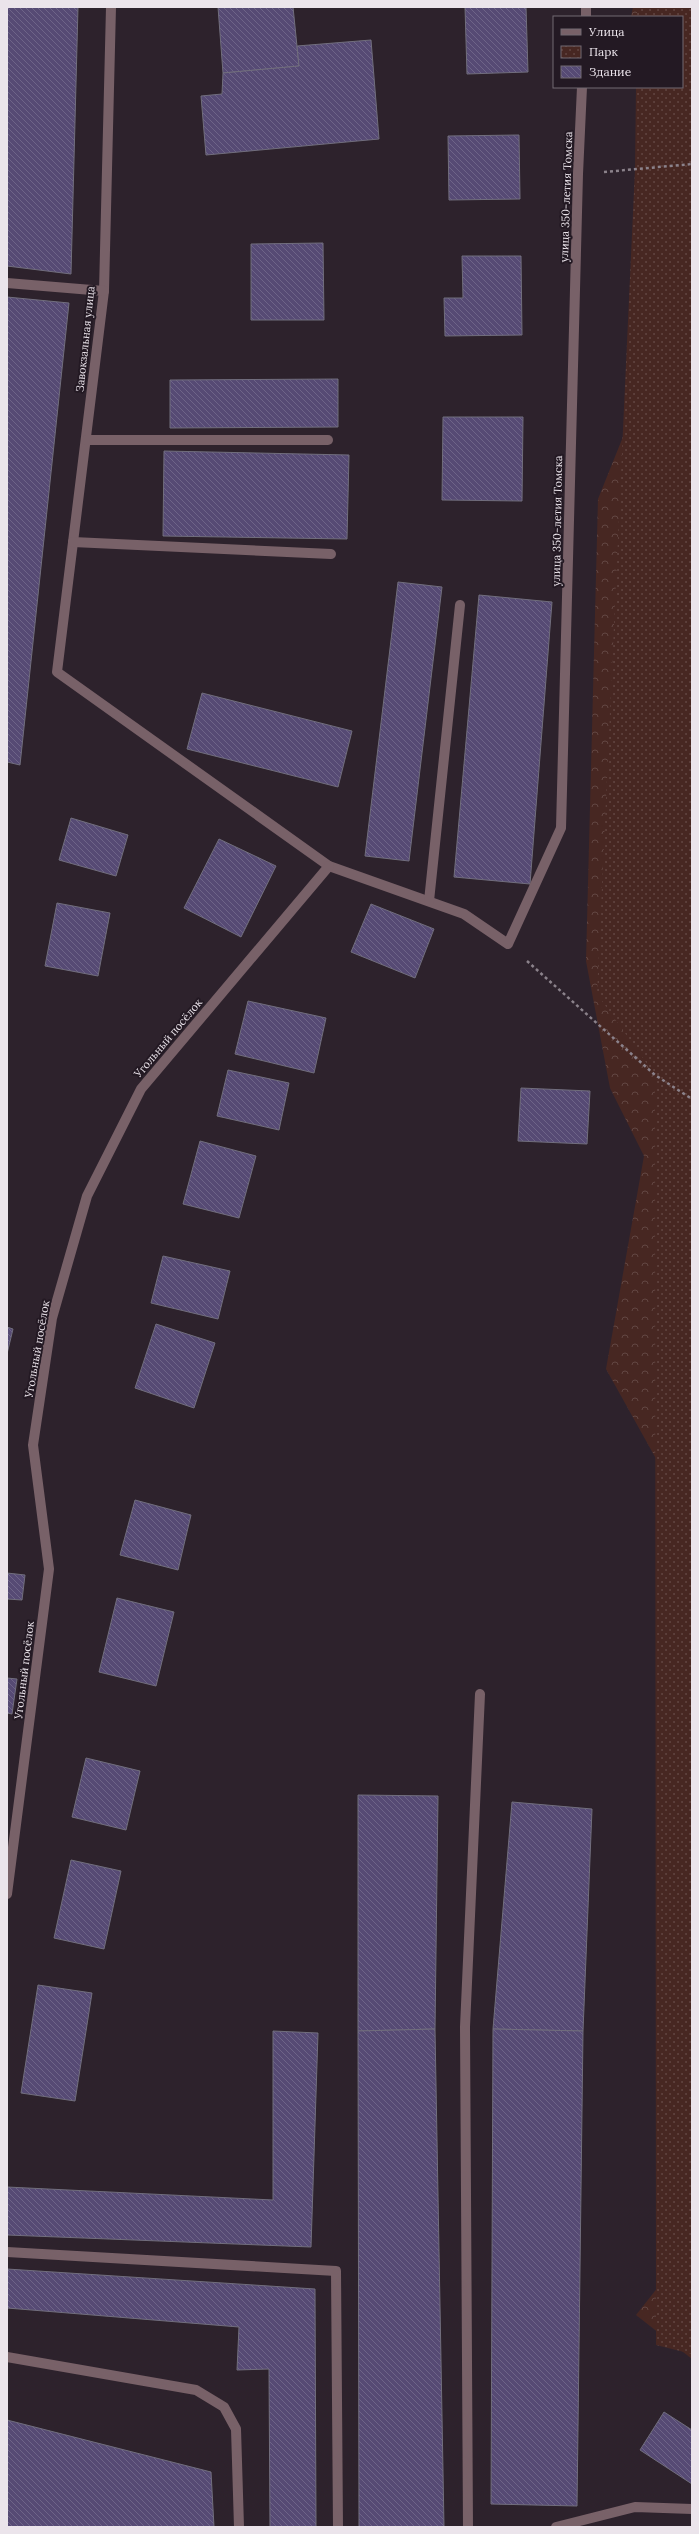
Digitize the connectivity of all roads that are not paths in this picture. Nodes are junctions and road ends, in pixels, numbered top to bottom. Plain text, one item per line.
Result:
1 (111, 7) edge
2 (582, 88) edge
3 (7, 283) edge
4 (104, 291) junction
5 (86, 440) junction
6 (328, 440) dead end
7 (73, 542) junction
8 (332, 554) dead end
9 (460, 605) dead end
10 (329, 866) junction
11 (429, 902) junction
12 (480, 1694) dead end
13 (7, 1894) edge
14 (7, 2252) edge
15 (7, 2357) edge
16 (692, 2509) edge
17 (239, 2527) edge
18 (338, 2527) edge
19 (468, 2527) edge
20 (556, 2527) edge

1 - 4 street, Завокзальная улица
2 - 11 street, улица 350-летия Томска
3 - 4 street
4 - 5 street, Завокзальная улица
5 - 6 street
5 - 7 street, Завокзальная улица
7 - 8 street
7 - 10 street, Завокзальная улица
9 - 11 street
10 - 11 street
10 - 13 street, Угольный посёлок
12 - 19 street
14 - 18 street
15 - 17 street
16 - 20 street

